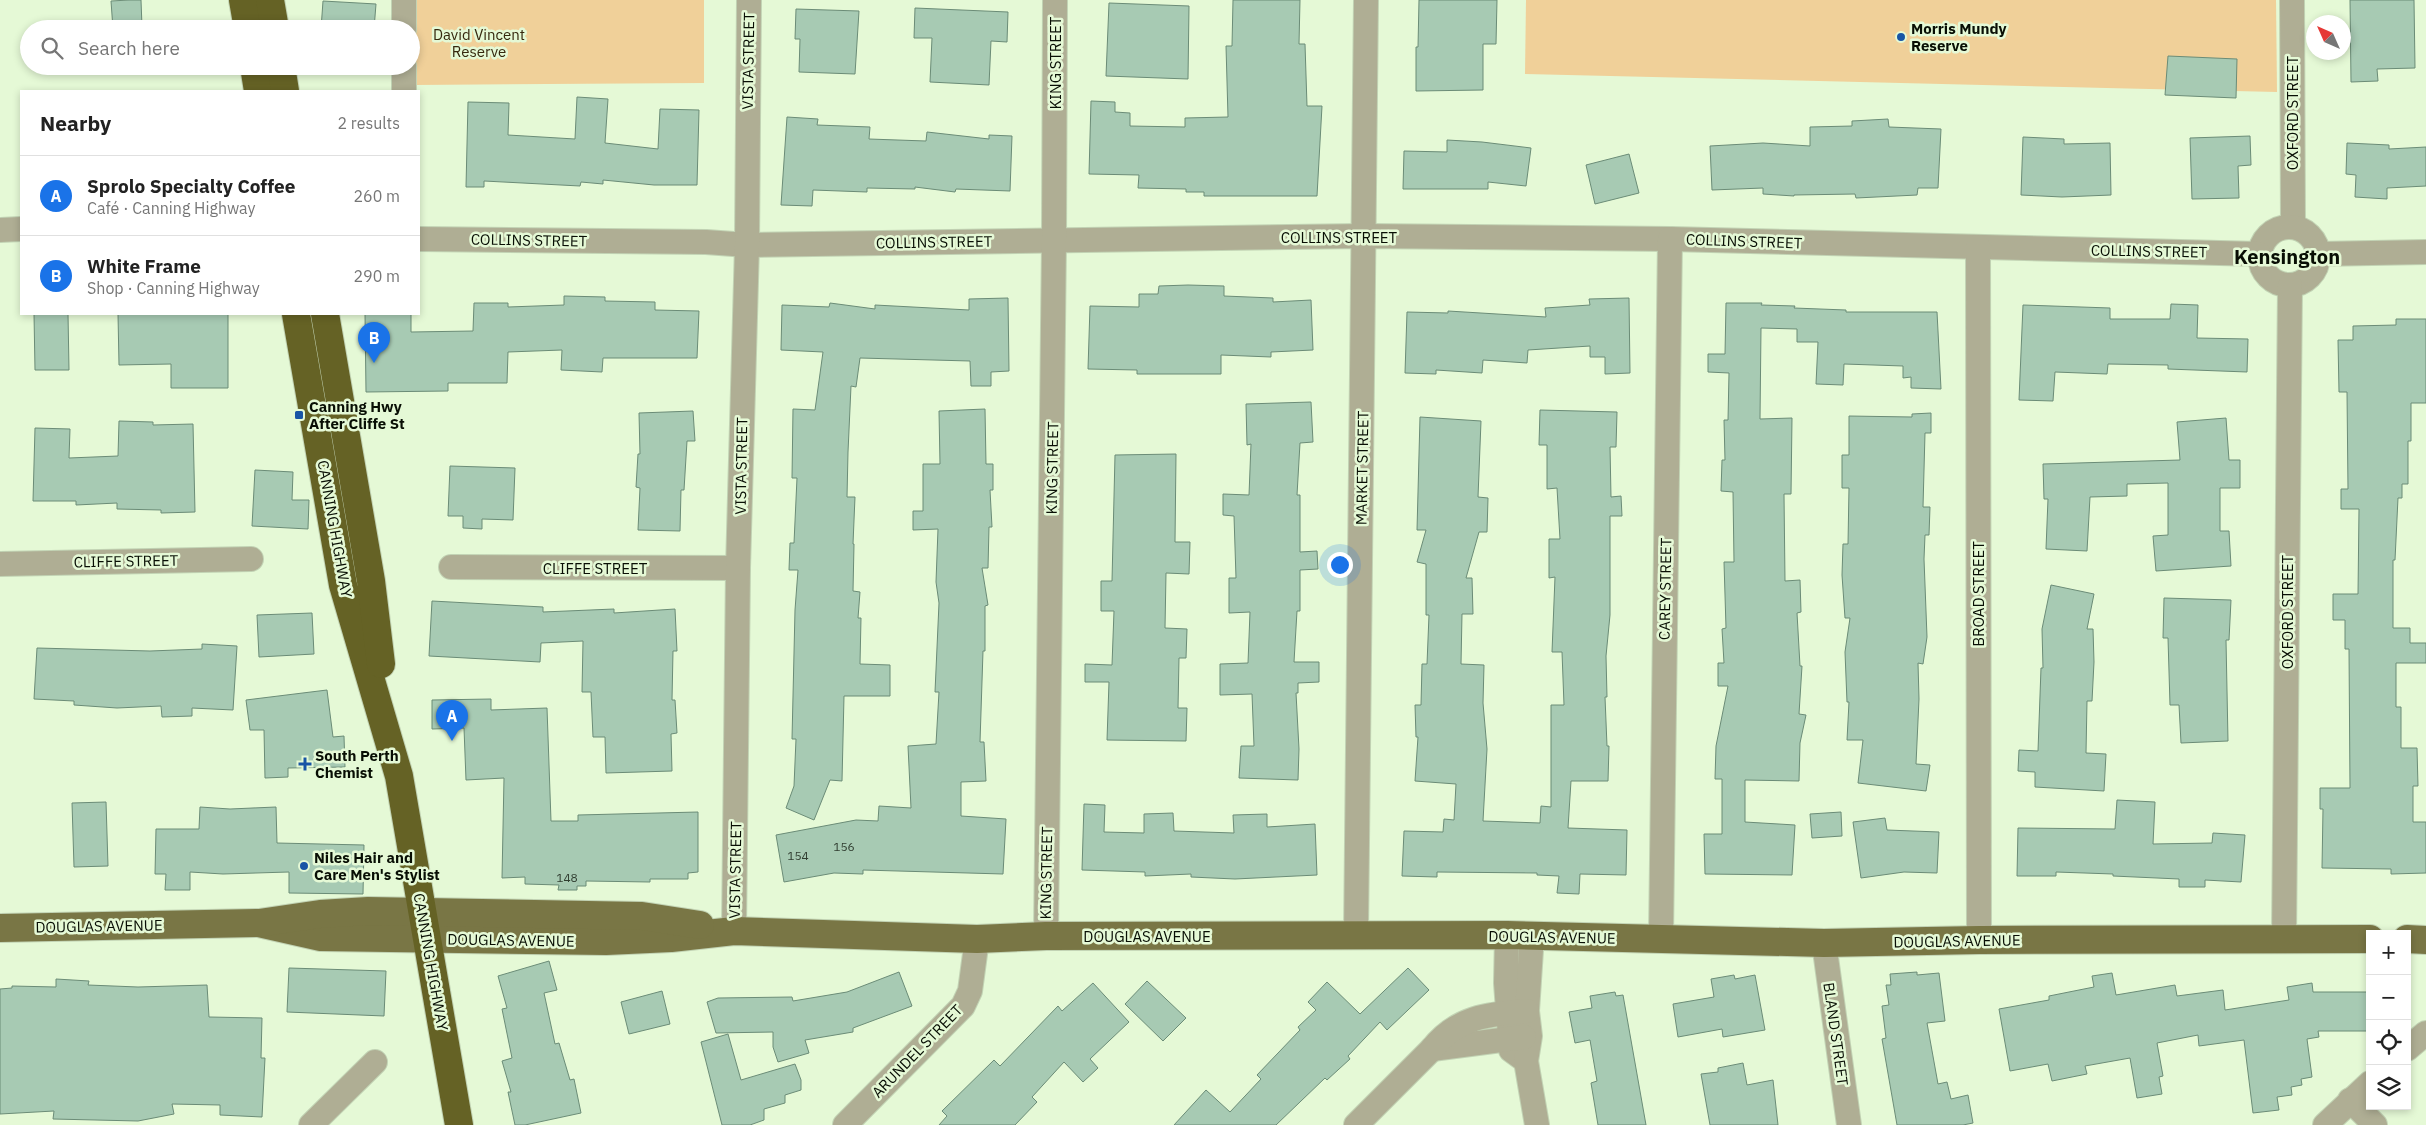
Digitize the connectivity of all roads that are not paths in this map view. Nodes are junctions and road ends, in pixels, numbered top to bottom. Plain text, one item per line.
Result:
1 (243, 0) edge
2 (270, 0) edge
3 (404, 0) edge
4 (749, 0) edge
5 (1055, 0) edge
6 (1366, 0) edge
7 (2292, 0) edge
8 (246, 20) edge
9 (273, 20) edge
10 (404, 20) edge
11 (255, 75) edge
12 (282, 75) edge
13 (404, 75) edge
14 (258, 90) edge
15 (285, 90) edge
16 (404, 90) edge
17 (2293, 227) junction
18 (20, 229) edge
19 (0, 230) edge
20 (1363, 236) junction
21 (420, 239) edge
22 (1670, 239) junction
23 (1054, 240) junction
24 (746, 245) junction
25 (1978, 247) junction
26 (2426, 252) edge
27 (2259, 254) junction
28 (2318, 254) junction
29 (2290, 285) junction
30 (296, 315) edge
31 (325, 315) edge
32 (251, 559) dead end
33 (0, 564) edge
34 (451, 567) dead end
35 (738, 568) junction
36 (390, 740) junction
37 (426, 926) junction
38 (0, 928) edge
39 (734, 931) junction
40 (1520, 935) junction
41 (1046, 936) junction
42 (1356, 936) junction
43 (1661, 938) junction
44 (976, 939) junction
45 (2284, 939) junction
46 (2366, 939) edge
47 (2411, 939) edge
48 (1979, 940) junction
49 (2426, 940) edge
50 (1824, 943) junction
51 (1518, 1012) junction
52 (2426, 1033) edge
53 (1520, 1037) junction
54 (2411, 1046) edge
55 (1432, 1049) junction
56 (375, 1062) dead end
57 (2366, 1086) edge
58 (2350, 1100) junction
59 (311, 1125) edge
60 (459, 1125) edge
61 (845, 1125) edge
62 (1356, 1125) edge
63 (1537, 1125) edge
64 (1848, 1125) edge
65 (2326, 1125) edge
66 (2375, 1125) edge

1 - 8 highway
2 - 9 highway
3 - 10 street
4 - 24 street, VISTA STREET
5 - 23 street, KING STREET
6 - 20 street, MARKET STREET
7 - 17 street, OXFORD STREET
11 - 14 highway
12 - 15 highway
13 - 16 street
17 - 27 street
17 - 28 street
18 - 19 street
20 - 22 street, COLLINS STREET
20 - 23 street, COLLINS STREET
20 - 42 street, MARKET STREET
21 - 24 street, COLLINS STREET
22 - 25 street, COLLINS STREET
22 - 43 street, CAREY STREET
23 - 24 street, COLLINS STREET
23 - 41 street, KING STREET
24 - 35 street, VISTA STREET
25 - 27 street, COLLINS STREET
25 - 48 street, BROAD STREET
26 - 28 street
27 - 29 street
28 - 29 street
29 - 45 street, OXFORD STREET
30 - 36 highway, CANNING HIGHWAY
31 - 36 highway, CANNING HIGHWAY
32 - 33 street, CLIFFE STREET
34 - 35 street, CLIFFE STREET
35 - 39 street, VISTA STREET
36 - 37 highway, CANNING HIGHWAY
37 - 38 main road, DOUGLAS AVENUE
37 - 39 main road, DOUGLAS AVENUE
37 - 60 highway, CANNING HIGHWAY
39 - 44 main road, DOUGLAS AVENUE
40 - 42 main road, DOUGLAS AVENUE
40 - 43 main road, DOUGLAS AVENUE
40 - 51 street
41 - 42 main road, DOUGLAS AVENUE
41 - 44 main road, DOUGLAS AVENUE
43 - 50 main road, DOUGLAS AVENUE
44 - 61 street, ARUNDEL STREET
45 - 46 main road, DOUGLAS AVENUE
45 - 48 main road, DOUGLAS AVENUE
47 - 49 main road
48 - 50 main road, DOUGLAS AVENUE
50 - 64 street, BLAND STREET
51 - 53 street
51 - 55 street
52 - 54 street
53 - 55 street
53 - 63 street
55 - 62 street
56 - 59 street
57 - 58 street
58 - 65 street
58 - 66 street

